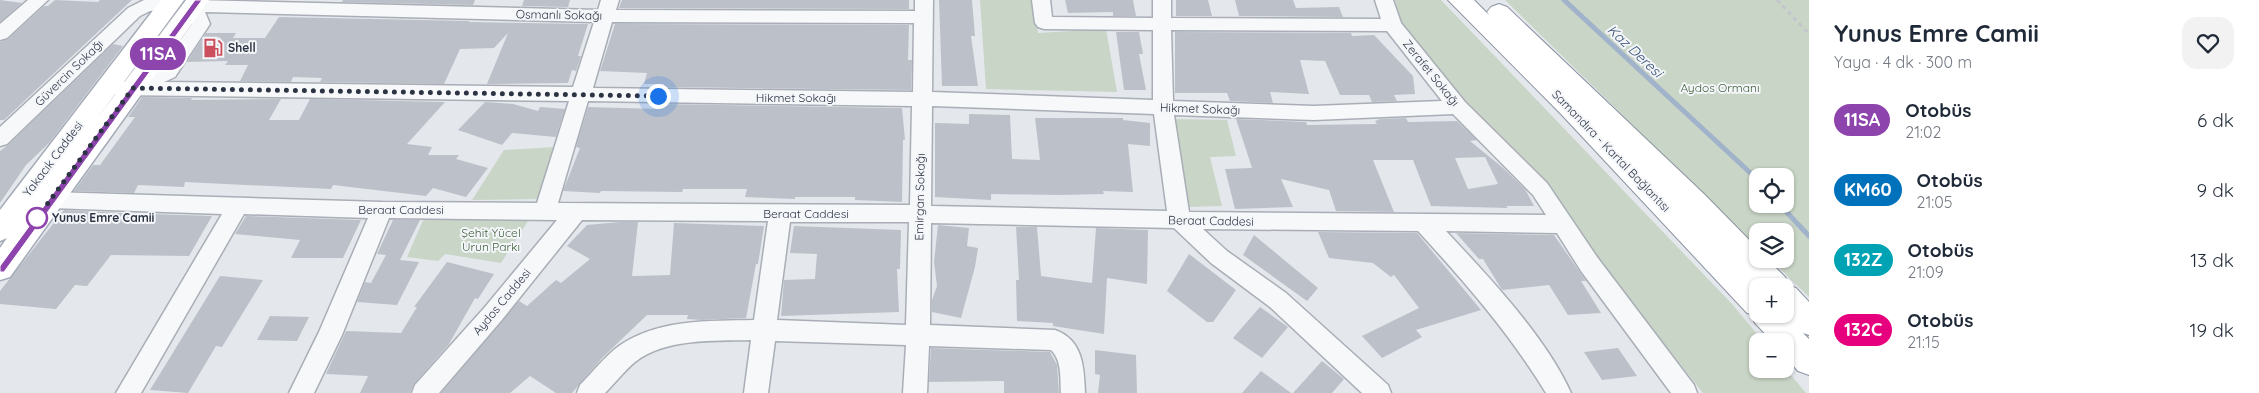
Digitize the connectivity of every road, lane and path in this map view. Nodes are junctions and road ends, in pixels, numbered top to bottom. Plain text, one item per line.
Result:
1 (39, 0) edge
2 (1041, 0) edge
3 (1162, 0) edge
4 (1384, 0) edge
5 (1460, 0) edge
6 (1486, 0) edge
7 (1776, 0) edge
8 (183, 3) edge
9 (607, 8) edge
10 (924, 9) edge
11 (1163, 24) junction
12 (1392, 25) junction
13 (0, 34) edge
14 (1809, 34) edge
15 (107, 88) junction
16 (133, 88) junction
17 (580, 96) junction
18 (922, 99) junction
19 (1458, 106) junction
20 (1163, 108) junction
21 (0, 139) edge
22 (51, 200) junction
23 (238, 206) junction
24 (382, 210) junction
25 (545, 210) junction
26 (578, 210) junction
27 (780, 214) junction
28 (919, 214) junction
29 (1180, 220) junction
30 (1425, 224) junction
31 (1561, 224) junction
32 (0, 230) edge
33 (0, 268) edge
34 (1767, 278) edge
35 (1749, 295) edge
36 (1794, 306) edge
37 (1809, 322) edge
38 (1774, 323) edge
39 (764, 330) junction
40 (918, 334) junction
41 (1809, 361) edge
42 (128, 393) edge
43 (301, 393) edge
44 (424, 393) edge
45 (589, 393) edge
46 (756, 393) edge
47 (915, 393) edge
48 (1073, 393) edge
49 (1379, 393) edge
50 (1559, 393) edge
51 (1685, 393) edge

1 - 13 street
2 - 11 street
3 - 11 street
4 - 12 street
5 - 35 highway, Samandıra - Kartal Bağlantısı
6 - 34 highway, Samandıra - Kartal Bağlantısı
7 - 14 path
8 - 9 street, Osmanlı Sokağı
8 - 15 main road, Yakacık Caddesi
8 - 16 main road, Yakacık Caddesi
8 - 21 street, Güvercin Sokağı
9 - 10 street, Osmanlı Sokağı
9 - 17 street
10 - 18 street, Emirgan Sokağı
11 - 12 street
11 - 20 street
12 - 19 street, Zerafet Sokağı
15 - 16 street
15 - 32 main road, Yakacık Caddesi
16 - 17 street, Hikmet Sokağı
16 - 22 main road, Yakacık Caddesi
17 - 18 street, Hikmet Sokağı
17 - 25 street
18 - 20 street, Hikmet Sokağı
18 - 28 street, Emirgan Sokağı
19 - 20 street, Hikmet Sokağı
19 - 31 street, Zerafet Sokağı
20 - 29 street
22 - 23 street, Beraat Caddesi
22 - 33 main road, Yakacık Caddesi
23 - 24 street, Beraat Caddesi
23 - 42 street
24 - 25 street, Beraat Caddesi
24 - 43 street
25 - 26 street, Beraat Caddesi
26 - 27 street, Beraat Caddesi
26 - 44 street, Aydos Caddesi
27 - 28 street, Beraat Caddesi
27 - 39 street
28 - 29 street, Beraat Caddesi
28 - 40 street, Emirgan Sokağı
29 - 30 street, Beraat Caddesi
29 - 49 street
30 - 31 street, Beraat Caddesi
30 - 50 street
31 - 51 street, Zerafet Sokağı
36 - 37 highway
38 - 41 highway
39 - 40 street
39 - 45 street
39 - 46 street
40 - 47 street, Emirgan Sokağı
40 - 48 street

